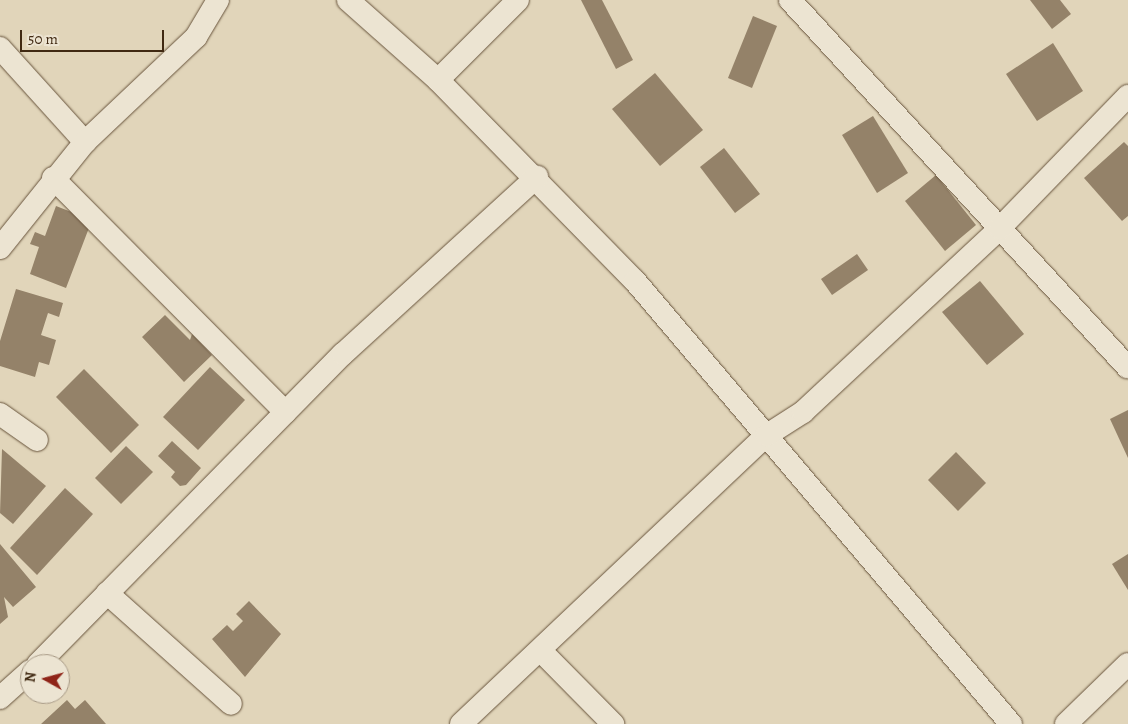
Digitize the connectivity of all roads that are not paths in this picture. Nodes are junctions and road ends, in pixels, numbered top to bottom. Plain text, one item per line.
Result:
1 (218, 0) edge
2 (348, 0) edge
3 (518, 0) edge
4 (790, 0) edge
5 (0, 48) edge
6 (438, 80) junction
7 (1128, 96) edge
8 (85, 142) junction
9 (537, 177) junction
10 (53, 178) junction
11 (1000, 228) junction
12 (0, 248) edge
13 (1128, 367) edge
14 (285, 412) junction
15 (0, 414) edge
16 (767, 435) junction
17 (37, 440) dead end
18 (107, 593) junction
19 (541, 651) junction
20 (48, 654) edge
21 (1128, 664) edge
22 (20, 681) edge
23 (0, 698) edge
24 (231, 704) dead end
25 (461, 724) edge
26 (613, 724) edge
27 (1011, 724) edge
28 (1066, 724) edge

1 - 8 street
2 - 6 street
3 - 6 street
4 - 11 street
5 - 8 street
6 - 9 street
7 - 11 street
8 - 10 street
9 - 14 street
9 - 16 street
10 - 12 street
10 - 14 street
11 - 13 street
11 - 16 street
14 - 18 street
15 - 17 street
16 - 19 street
16 - 27 street
18 - 20 street
18 - 24 street
19 - 25 street
19 - 26 street
21 - 28 street
22 - 23 street

